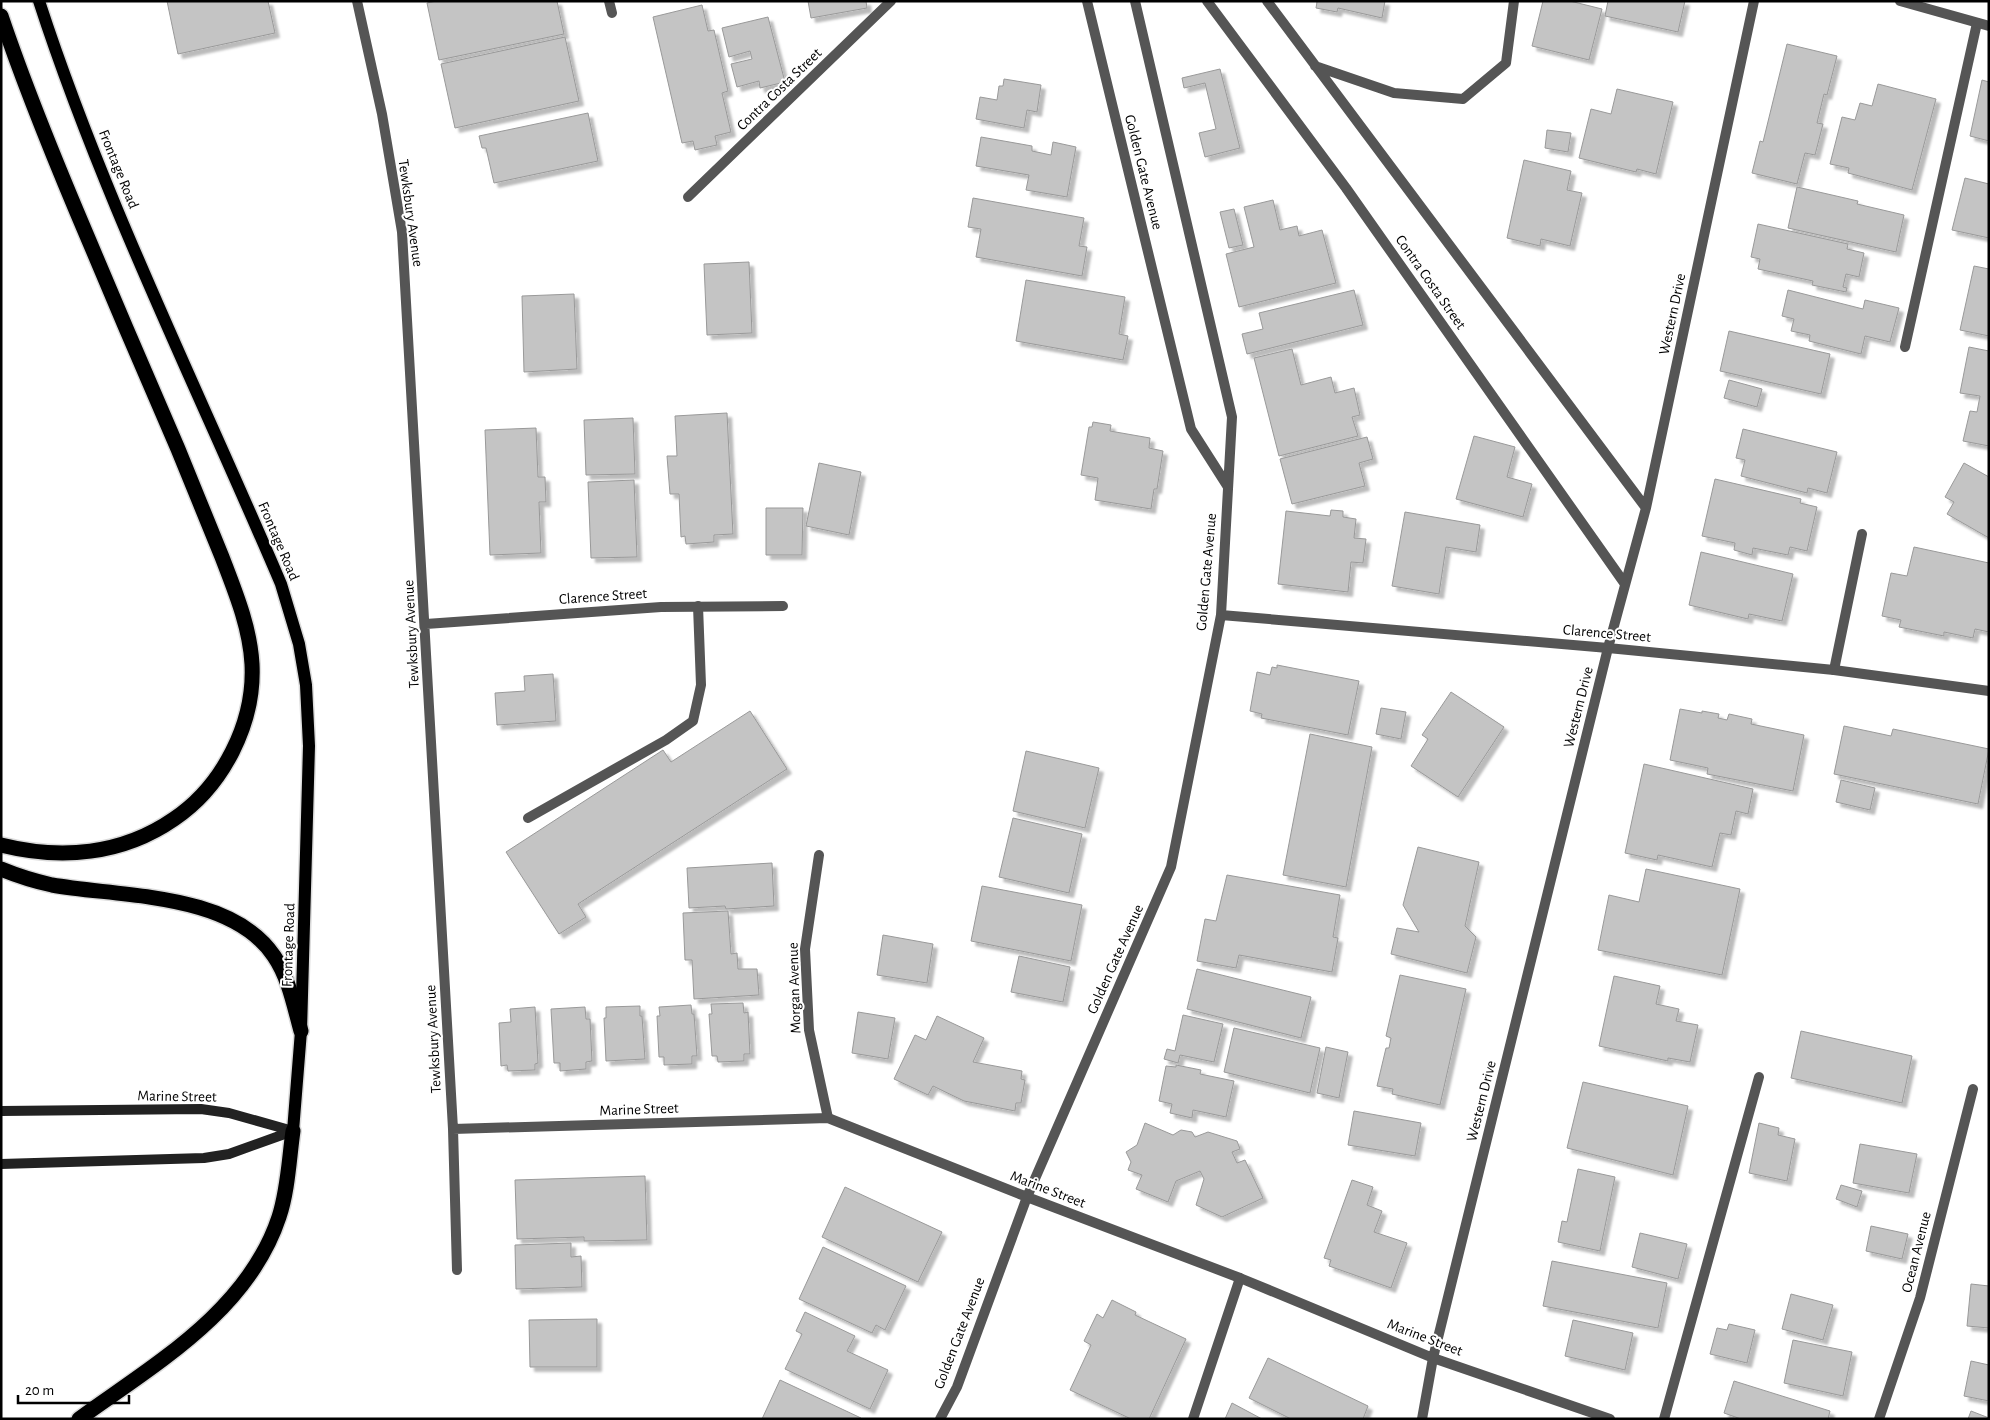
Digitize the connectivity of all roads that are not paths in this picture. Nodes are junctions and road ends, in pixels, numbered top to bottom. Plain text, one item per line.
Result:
1 (39, 1) edge
2 (357, 1) edge
3 (609, 1) edge
4 (891, 1) edge
5 (1088, 1) edge
6 (1135, 1) edge
7 (1207, 1) edge
8 (1514, 1) edge
9 (1754, 1) edge
10 (1900, 1) edge
11 (1272, 4) edge
12 (612, 13) dead end
13 (1, 16) edge
14 (1977, 23) junction
15 (1989, 26) edge
16 (1314, 66) junction
17 (688, 197) dead end
18 (1905, 347) dead end
19 (1228, 487) junction
20 (1646, 508) junction
21 (1862, 534) dead end
22 (1625, 584) junction
23 (698, 606) junction
24 (783, 606) dead end
25 (1221, 615) junction
26 (426, 624) junction
27 (1608, 648) junction
28 (1834, 670) junction
29 (1989, 691) edge
30 (528, 818) dead end
31 (1, 845) edge
32 (819, 855) dead end
33 (1, 869) edge
34 (301, 1031) junction
35 (1759, 1077) dead end
36 (1973, 1089) dead end
37 (1, 1110) edge
38 (828, 1118) junction
39 (453, 1129) junction
40 (293, 1131) junction
41 (1, 1164) edge
42 (1026, 1197) junction
43 (457, 1270) dead end
44 (1240, 1278) junction
45 (1433, 1358) junction
46 (79, 1419) edge
47 (940, 1419) edge
48 (1193, 1419) edge
49 (1422, 1419) edge
50 (1610, 1419) edge
51 (1664, 1419) edge
52 (1879, 1419) edge

1 - 34 main road, Frontage Road
2 - 26 street, Tewksbury Avenue
3 - 12 street
4 - 17 street, Contra Costa Street
5 - 19 street, Golden Gate Avenue
6 - 19 street, Golden Gate Avenue
7 - 22 street, Contra Costa Street
8 - 16 street
9 - 20 street, Western Drive
10 - 14 street
11 - 16 street
13 - 31 highway
14 - 15 street
14 - 18 street
16 - 20 street
19 - 25 street, Golden Gate Avenue
20 - 22 street, Western Drive
21 - 28 street
22 - 27 street, Western Drive
23 - 24 street, Clarence Street
23 - 26 street, Clarence Street
23 - 30 street
25 - 27 street, Clarence Street
25 - 42 street, Golden Gate Avenue
26 - 39 street, Tewksbury Avenue
27 - 28 street, Clarence Street
27 - 45 street, Western Drive
28 - 29 street, Clarence Street
32 - 38 street, Morgan Avenue
33 - 34 highway
34 - 40 main road, Frontage Road
35 - 51 street
36 - 52 street, Ocean Avenue
37 - 40 street, Marine Street
38 - 39 street, Marine Street
38 - 42 street, Marine Street
39 - 43 street, Tewksbury Avenue
40 - 41 street
40 - 46 highway
42 - 44 street, Marine Street
42 - 47 street, Golden Gate Avenue
44 - 45 street, Marine Street
44 - 48 street
45 - 49 street, Western Drive
45 - 50 street, Marine Street

